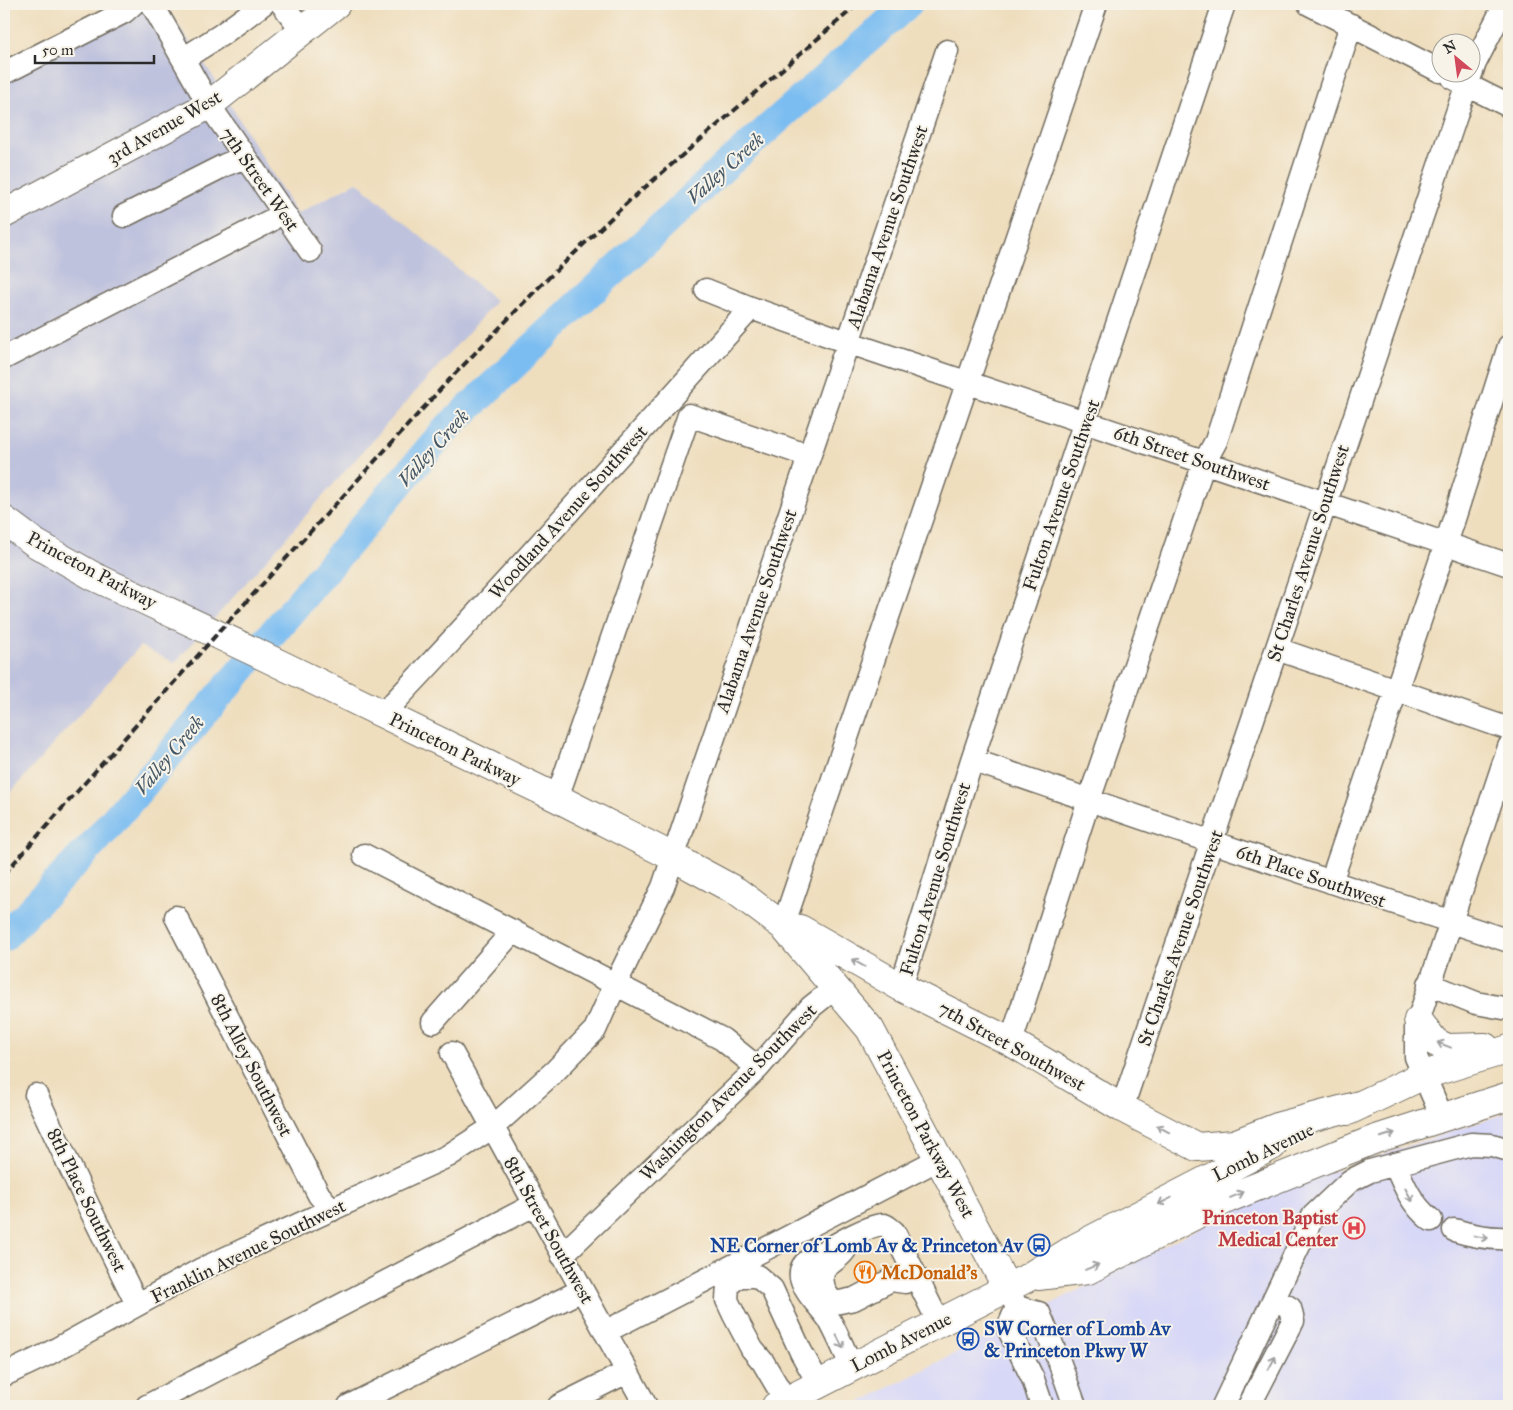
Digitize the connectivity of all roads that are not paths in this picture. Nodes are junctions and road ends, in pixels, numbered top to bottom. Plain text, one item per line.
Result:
1 (133, 4) edge
2 (152, 4) edge
3 (263, 4) edge
4 (282, 4) edge
5 (1096, 4) edge
6 (1224, 4) edge
7 (1309, 4) edge
8 (1505, 4) edge
9 (331, 5) edge
10 (1347, 16) edge
11 (302, 31) junction
12 (947, 51) dead end
13 (183, 59) junction
14 (1430, 65) edge
15 (4, 73) edge
16 (1463, 82) edge
17 (1467, 84) junction
18 (209, 106) junction
19 (1509, 106) edge
20 (245, 157) junction
21 (4, 214) edge
22 (124, 216) dead end
23 (270, 221) dead end
24 (310, 251) dead end
25 (706, 290) dead end
26 (751, 308) junction
27 (848, 342) junction
28 (1509, 346) edge
29 (4, 358) edge
30 (967, 382) junction
31 (1086, 422) junction
32 (809, 456) junction
33 (1204, 463) junction
34 (1324, 504) junction
35 (4, 520) edge
36 (1446, 544) junction
37 (1509, 566) edge
38 (1277, 649) junction
39 (1397, 690) junction
40 (383, 714) junction
41 (1509, 728) edge
42 (1509, 747) edge
43 (972, 760) junction
44 (557, 798) junction
45 (1089, 800) junction
46 (1212, 842) junction
47 (364, 855) dead end
48 (673, 857) junction
49 (1331, 882) junction
50 (176, 917) dead end
51 (1451, 923) junction
52 (783, 926) junction
53 (513, 931) junction
54 (1509, 942) edge
55 (1429, 984) junction
56 (615, 985) junction
57 (836, 987) junction
58 (901, 987) junction
59 (1509, 1009) edge
60 (1418, 1020) junction
61 (434, 1022) dead end
62 (1011, 1042) junction
63 (1509, 1044) edge
64 (1509, 1049) edge
65 (452, 1053) dead end
66 (758, 1068) junction
67 (1424, 1075) junction
68 (36, 1095) dead end
69 (1509, 1096) edge
70 (1363, 1104) junction
71 (1122, 1108) junction
72 (1442, 1117) junction
73 (493, 1127) junction
74 (1509, 1150) edge
75 (939, 1159) junction
76 (1395, 1164) junction
77 (872, 1194) junction
78 (534, 1205) junction
79 (332, 1210) junction
80 (1430, 1220) dead end
81 (884, 1225) junction
82 (1454, 1230) dead end
83 (858, 1233) junction
84 (1509, 1238) edge
85 (562, 1255) junction
86 (910, 1280) junction
87 (582, 1290) junction
88 (1017, 1291) junction
89 (1274, 1298) junction
90 (137, 1304) junction
91 (829, 1320) junction
92 (939, 1323) junction
93 (605, 1332) junction
94 (852, 1367) junction
95 (627, 1372) junction
96 (4, 1375) edge
97 (820, 1384) junction
98 (1074, 1403) edge
99 (781, 1404) edge
100 (147, 1406) edge
101 (349, 1406) edge
102 (559, 1406) edge
103 (646, 1406) edge
104 (1042, 1406) edge
105 (1223, 1406) edge
106 (1249, 1406) edge

1 - 15 street
2 - 13 street, 7th Street West
3 - 13 street
4 - 11 street
5 - 30 street
6 - 31 street, Fulton Avenue Southwest
7 - 10 street
8 - 17 street, St Charles Avenue Southwest
9 - 11 main road, 3rd Avenue West
10 - 14 street
10 - 33 street
11 - 18 main road, 3rd Avenue West
12 - 27 street, Alabama Avenue Southwest
13 - 18 street, 7th Street West
16 - 17 street
17 - 19 street
17 - 34 street, St Charles Avenue Southwest
18 - 20 street, 7th Street West
18 - 21 main road, 3rd Avenue West
20 - 22 street
20 - 24 street, 7th Street West
23 - 29 street
25 - 26 street, 6th Street Southwest
26 - 27 street, 6th Street Southwest
26 - 40 street, Woodland Avenue Southwest
27 - 30 street, 6th Street Southwest
27 - 32 street, Alabama Avenue Southwest
28 - 36 street
30 - 31 street, 6th Street Southwest
30 - 52 street
31 - 33 street, 6th Street Southwest
31 - 43 street, Fulton Avenue Southwest
32 - 44 street
32 - 48 street, Alabama Avenue Southwest
33 - 34 street, 6th Street Southwest
33 - 45 street
34 - 36 street, 6th Street Southwest
34 - 38 street, St Charles Avenue Southwest
35 - 40 main road, Princeton Parkway
36 - 37 street, 6th Street Southwest
36 - 39 street
38 - 39 street
38 - 46 street, St Charles Avenue Southwest
39 - 41 street
39 - 49 street
40 - 44 main road, Princeton Parkway
42 - 51 street
43 - 45 street, 6th Place Southwest
43 - 58 street, Fulton Avenue Southwest
44 - 48 main road, Princeton Parkway
45 - 46 street, 6th Place Southwest
45 - 62 street
46 - 49 street, 6th Place Southwest
46 - 71 street, St Charles Avenue Southwest
47 - 53 street
48 - 52 main road, Princeton Parkway
48 - 56 street, Alabama Avenue Southwest
49 - 51 street, 6th Place Southwest
50 - 79 street, 8th Alley Southwest
51 - 54 street, 6th Place Southwest
51 - 55 street
52 - 57 main road
58 -> 52 main road, Princeton Parkway
53 - 56 street
53 - 61 street
55 - 59 street
55 - 60 street
56 - 66 street
56 - 73 street, Alabama Avenue Southwest
57 - 66 street, Washington Avenue Southwest
57 - 75 main road, Princeton Parkway West
58 - 62 main road, 7th Street Southwest
63 -> 60 main road
60 - 67 street
62 - 71 main road, 7th Street Southwest
64 - 67 main road, Lomb Avenue
65 - 73 street, 8th Street Southwest
66 - 85 street, Washington Avenue Southwest
67 - 70 main road, Lomb Avenue
67 - 72 street
68 - 90 street, 8th Place Southwest
69 - 72 main road, Lomb Avenue
70 -> 71 main road, 7th Street Southwest
70 -> 88 main road, Lomb Avenue
88 -> 72 main road, Lomb Avenue
73 - 78 street, 8th Street Southwest
73 - 79 street, Franklin Avenue Southwest
74 - 76 street
75 - 77 street
75 - 88 main road, Princeton Parkway West
76 -> 80 street
76 - 89 street
77 - 81 street
77 - 93 street
78 - 85 street, 8th Street Southwest
78 - 100 street
79 - 90 street, Franklin Avenue Southwest
81 - 83 street
81 - 86 street
82 -> 84 street
83 - 86 street
83 - 91 street
85 - 87 street, 8th Street Southwest
86 - 91 street
86 - 92 street
87 - 93 street, 8th Street Southwest
87 - 101 street
88 - 92 main road, Lomb Avenue
88 - 98 street
88 - 104 street
89 - 105 street
106 -> 89 street
90 - 96 street, Franklin Avenue Southwest
91 -> 94 street
92 - 94 main road, Lomb Avenue
93 - 95 street, 8th Street Southwest
94 - 97 main road, Lomb Avenue
95 - 102 street
95 - 103 street, 8th Street Southwest
97 - 99 main road, Lomb Avenue
97 - 99 street
98 - 104 street

